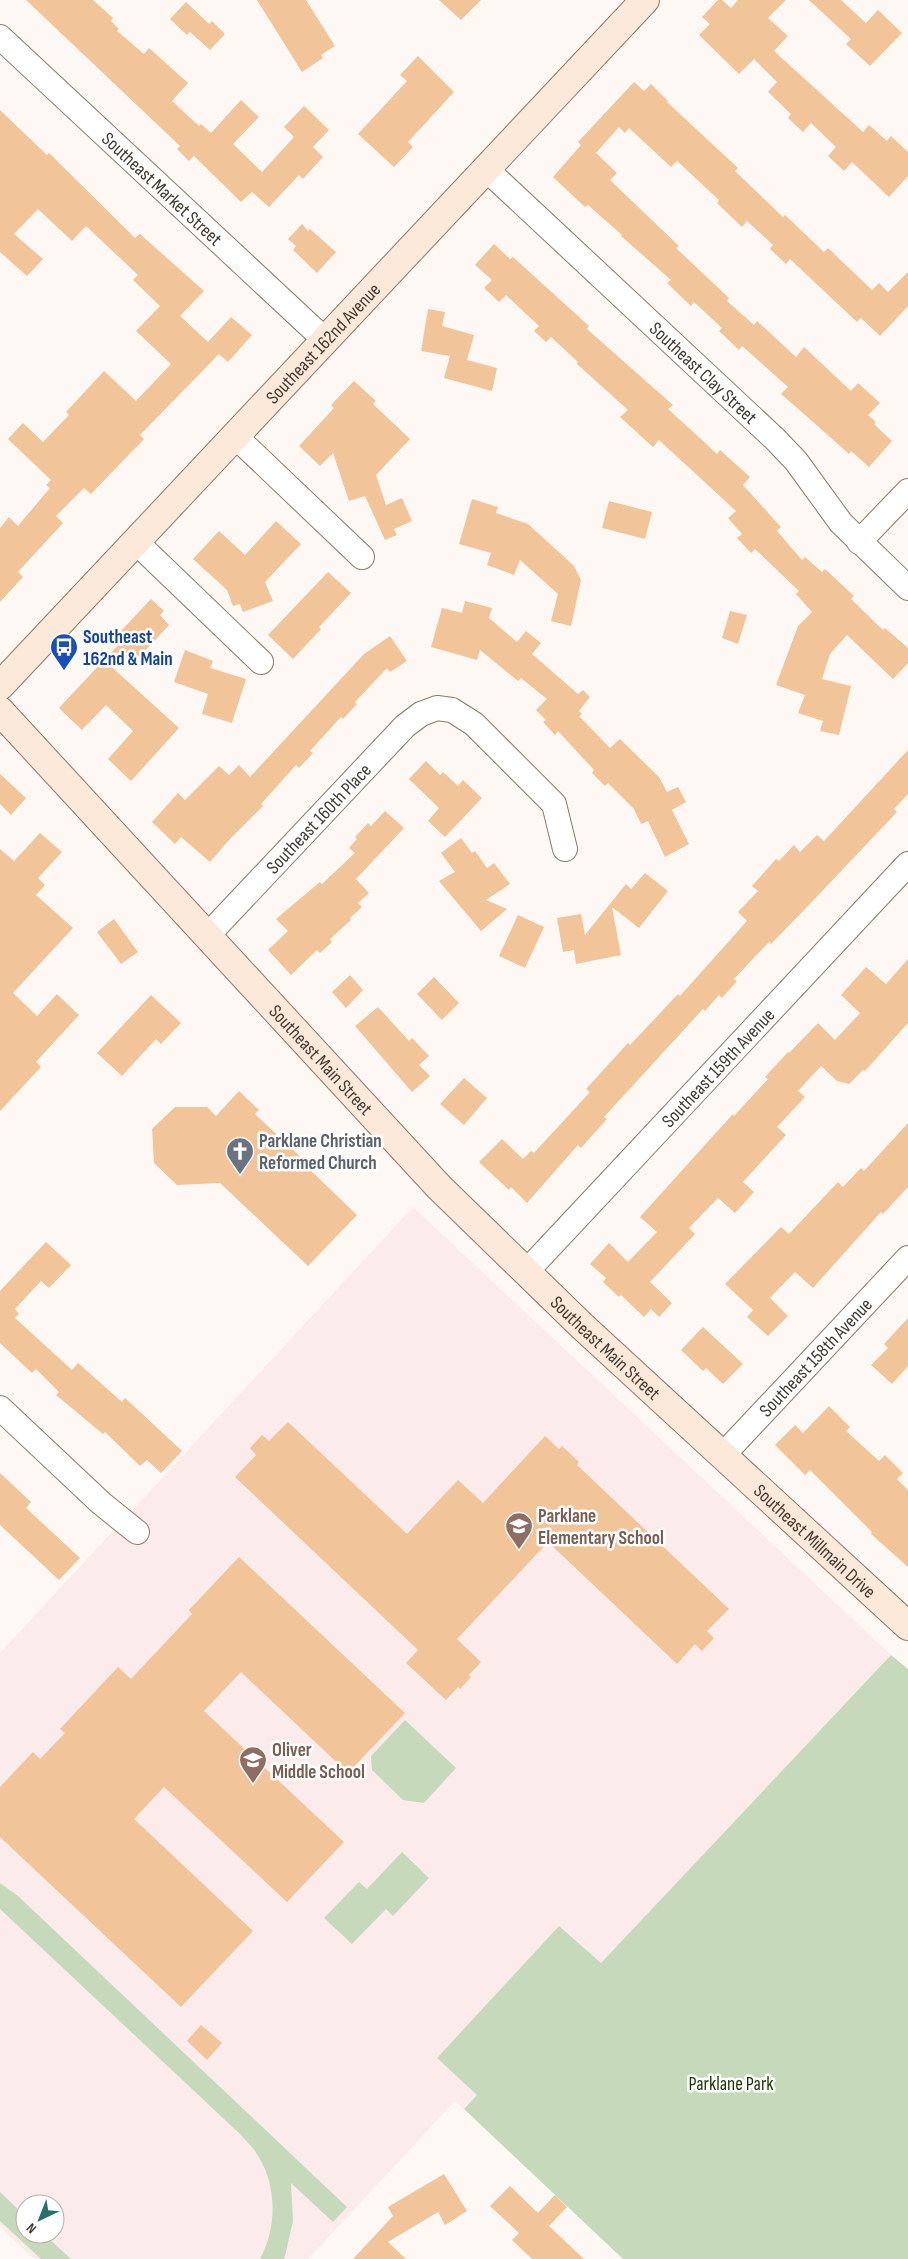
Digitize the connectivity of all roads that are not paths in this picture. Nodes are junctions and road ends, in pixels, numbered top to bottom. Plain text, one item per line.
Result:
1 (644, 0) edge
2 (0, 38) edge
3 (486, 169) junction
4 (326, 341) junction
5 (236, 436) junction
6 (908, 491) edge
7 (136, 542) junction
8 (859, 542) junction
9 (362, 557) dead end
10 (908, 588) edge
11 (261, 662) dead end
12 (0, 686) edge
13 (0, 710) edge
14 (565, 849) dead end
15 (908, 864) edge
16 (207, 936) junction
17 (908, 1258) edge
18 (526, 1271) junction
19 (0, 1408) edge
20 (722, 1456) junction
21 (137, 1532) dead end
22 (908, 1626) edge

1 - 3 street, Southeast 162nd Avenue
2 - 4 street, Southeast Market Street
3 - 4 street, Southeast 162nd Avenue
3 - 8 street, Southeast Clay Street
4 - 5 street, Southeast 162nd Avenue
5 - 7 street, Southeast 162nd Avenue
5 - 9 street
6 - 8 street
7 - 11 street
7 - 12 street, Southeast 162nd Avenue
8 - 10 street, Southeast Clay Street
13 - 16 street, Southeast Main Street
14 - 16 street, Southeast 160th Place
15 - 18 street, Southeast 159th Avenue
16 - 18 street, Southeast Main Street
17 - 20 street, Southeast 158th Avenue
18 - 20 street, Southeast Main Street
19 - 21 street
20 - 22 street, Southeast Millmain Drive

